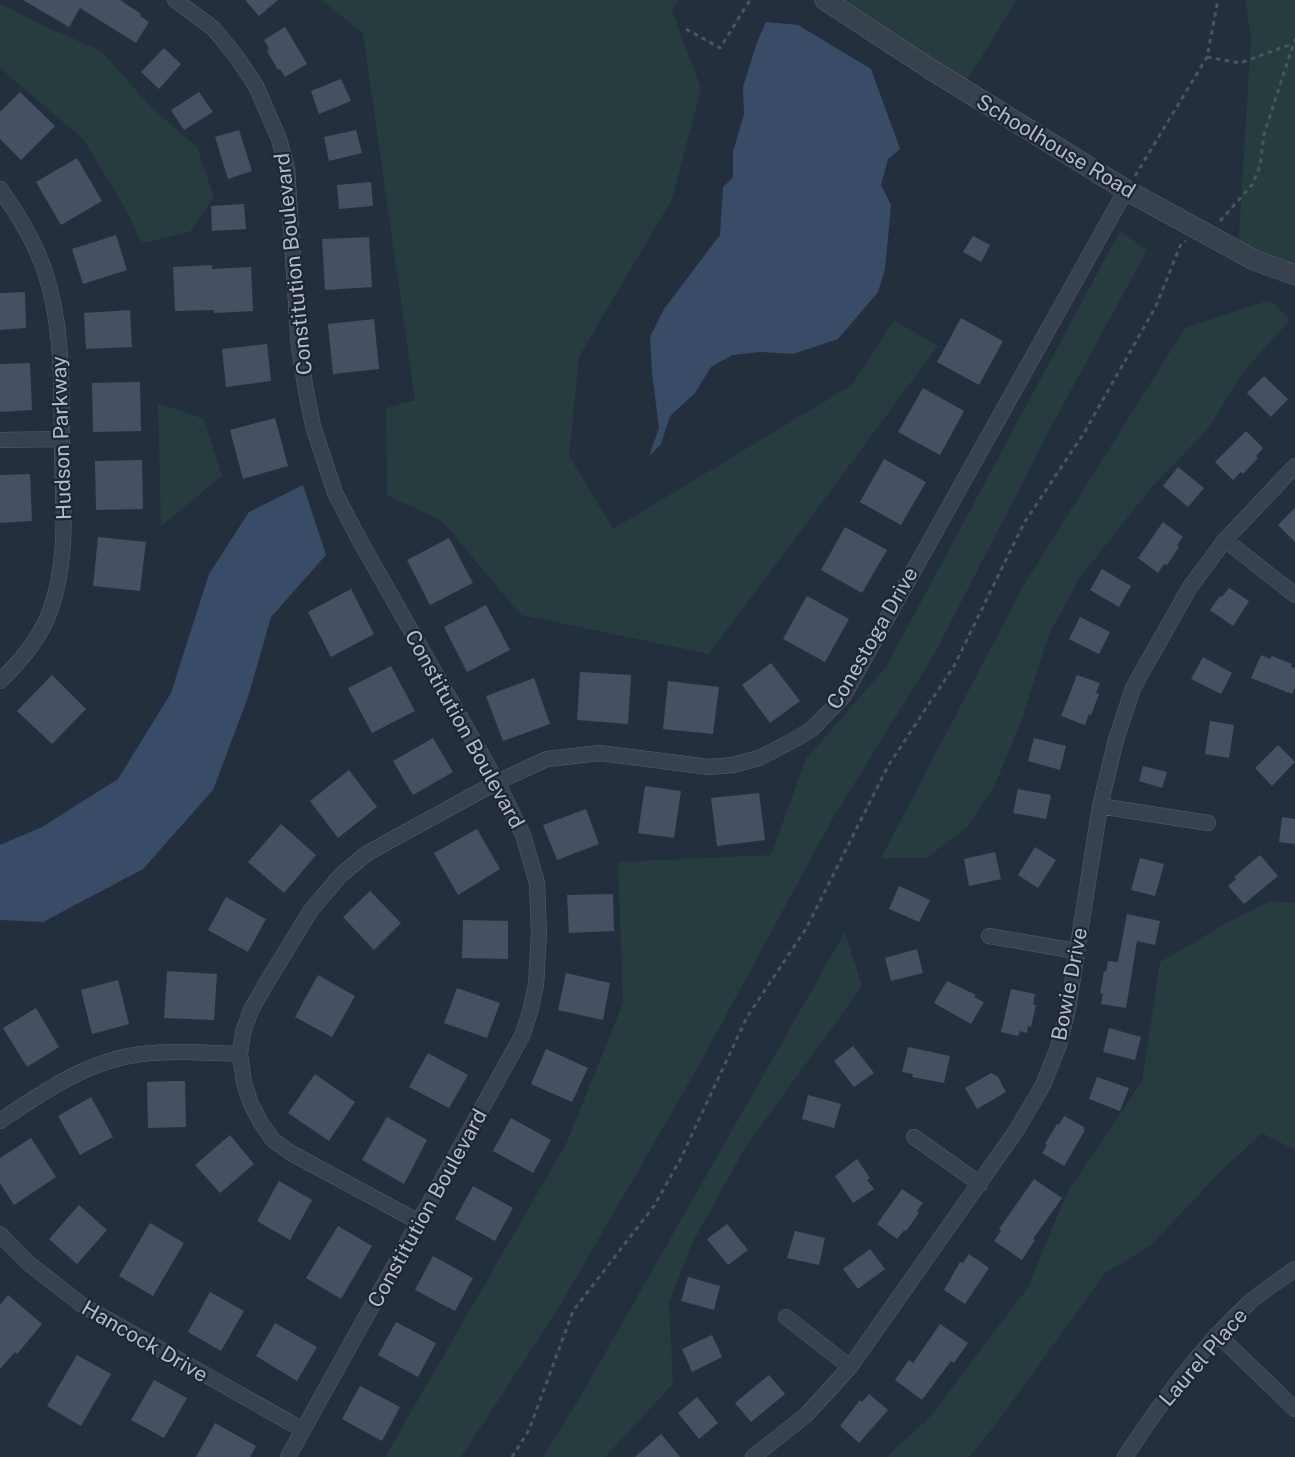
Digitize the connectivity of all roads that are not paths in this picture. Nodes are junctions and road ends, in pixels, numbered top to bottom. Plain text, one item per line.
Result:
1 (175, 0) edge
2 (825, 0) edge
3 (0, 189) edge
4 (1126, 190) junction
5 (1295, 275) edge
6 (62, 439) junction
7 (0, 440) edge
8 (1295, 466) edge
9 (1225, 540) junction
10 (1295, 595) edge
11 (0, 681) edge
12 (497, 782) junction
13 (1100, 806) junction
14 (1208, 823) dead end
15 (989, 936) dead end
16 (1076, 951) junction
17 (240, 1054) junction
18 (0, 1121) edge
19 (914, 1137) dead end
20 (980, 1184) junction
21 (419, 1222) junction
22 (0, 1234) edge
23 (1295, 1269) edge
24 (786, 1317) dead end
25 (1217, 1334) junction
26 (850, 1367) junction
27 (1295, 1409) edge
28 (303, 1430) junction
29 (288, 1457) edge
30 (753, 1457) edge
31 (1125, 1457) edge

1 - 12 street, Constitution Boulevard
2 - 4 street, Schoolhouse Road
3 - 6 street, Hudson Parkway
4 - 5 street, Schoolhouse Road
4 - 12 street, Conestoga Drive
6 - 7 street
6 - 11 street, Hudson Parkway
8 - 9 street, Bowie Drive
9 - 10 street
9 - 13 street, Bowie Drive
12 - 17 street, Conestoga Drive
12 - 21 street, Constitution Boulevard
13 - 14 street
13 - 16 street, Bowie Drive
15 - 16 street
16 - 20 street, Bowie Drive
17 - 18 street
17 - 21 street, Conestoga Drive
19 - 20 street
20 - 26 street, Bowie Drive
21 - 28 street, Constitution Boulevard
22 - 28 street, Hancock Drive
23 - 25 street, Laurel Place
24 - 26 street
25 - 27 street
25 - 31 street, Laurel Place
26 - 30 street, Bowie Drive
28 - 29 street, Constitution Boulevard

